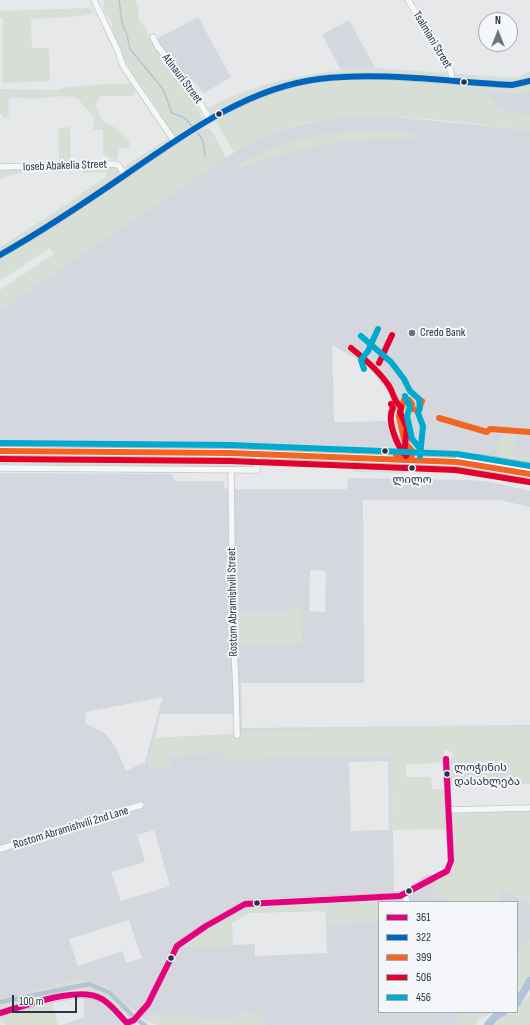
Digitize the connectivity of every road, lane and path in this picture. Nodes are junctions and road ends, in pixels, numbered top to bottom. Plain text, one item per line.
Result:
1 (94, 0) edge
2 (408, 0) edge
3 (153, 37) dead end
4 (452, 81) junction
5 (530, 81) edge
6 (210, 120) junction
7 (175, 142) junction
8 (0, 167) edge
9 (125, 175) junction
10 (0, 255) edge
11 (0, 451) edge
12 (261, 454) junction
13 (530, 467) edge
14 (0, 468) edge
15 (231, 470) junction
16 (530, 474) edge
17 (237, 735) dead end
18 (446, 760) dead end
19 (141, 805) dead end
20 (530, 808) edge
21 (449, 810) junction
22 (0, 849) edge
23 (405, 895) junction
24 (406, 901) edge
25 (0, 1013) edge
26 (128, 1023) edge

1 - 7 street
2 - 4 street, Tsalmiani Street
3 - 6 street, Atinauri Street
4 - 5 street
4 - 6 street
6 - 7 street
7 - 9 street
8 - 9 street, Ioseb Abakelia Street
9 - 10 street
11 - 12 highway
12 - 13 highway
12 - 15 street
12 - 16 highway
14 - 15 street
15 - 17 street, Rostom Abramishvili Street
18 - 21 street
19 - 22 street, Rostom Abramishvili 2nd Lane
20 - 21 street
21 - 23 street
23 - 24 street
23 - 26 street
25 - 26 street

